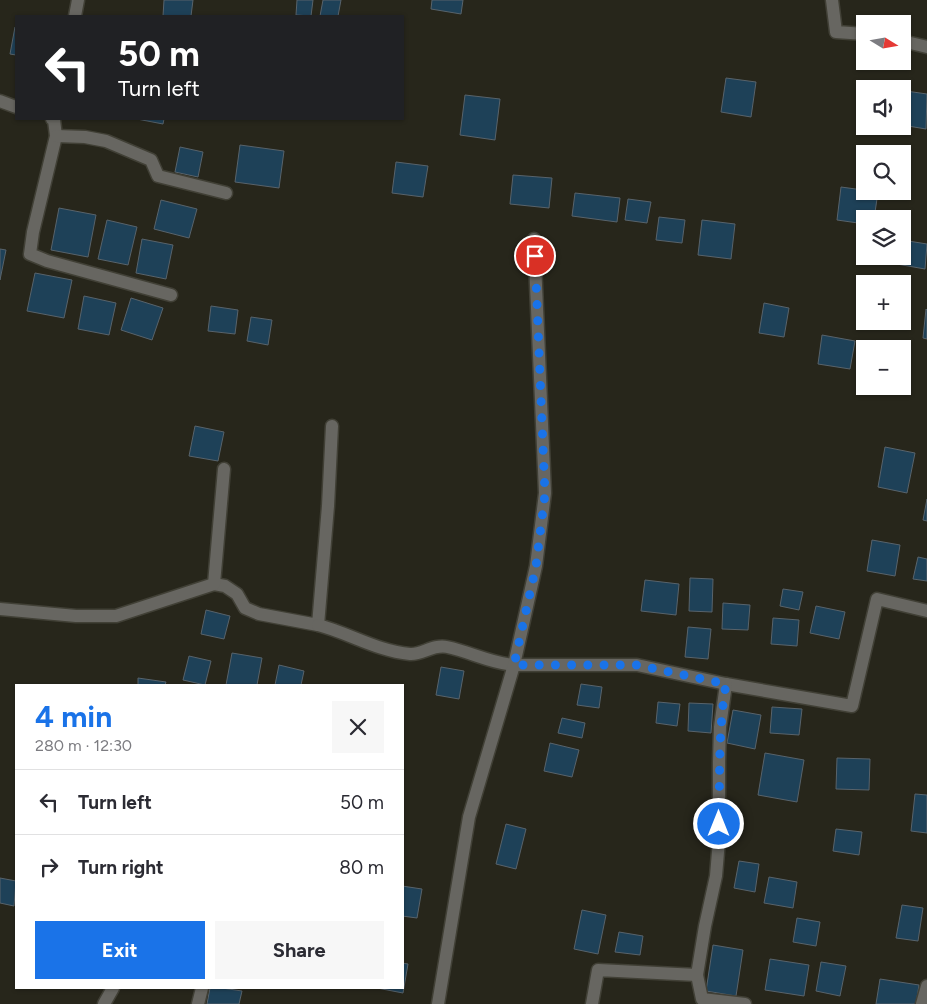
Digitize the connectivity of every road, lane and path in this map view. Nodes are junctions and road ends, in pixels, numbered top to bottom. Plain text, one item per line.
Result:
1 (78, 0) edge
2 (832, 0) edge
3 (75, 15) edge
4 (856, 33) edge
5 (911, 43) edge
6 (927, 47) edge
7 (0, 101) edge
8 (15, 107) edge
9 (54, 120) edge
10 (56, 136) junction
11 (226, 193) dead end
12 (534, 239) dead end
13 (171, 295) dead end
14 (332, 426) dead end
15 (224, 470) dead end
16 (214, 584) junction
17 (0, 609) edge
18 (927, 611) edge
19 (318, 625) junction
20 (514, 665) junction
21 (726, 684) junction
22 (697, 976) junction
23 (927, 986) edge
24 (113, 989) edge
25 (202, 989) edge
26 (702, 1002) edge
27 (104, 1004) edge
28 (198, 1004) edge
29 (438, 1004) edge
30 (592, 1004) edge
31 (745, 1004) edge
32 (922, 1004) edge

1 - 3 street
2 - 4 street
5 - 6 street
7 - 8 street
9 - 10 street
10 - 11 street
10 - 13 street
12 - 20 street
14 - 19 street
15 - 16 street
16 - 17 street
16 - 19 street
18 - 21 street
19 - 20 street
20 - 21 street
20 - 29 street
21 - 22 street
22 - 26 street
22 - 30 street
23 - 32 street
24 - 27 street
25 - 28 street
26 - 31 street

